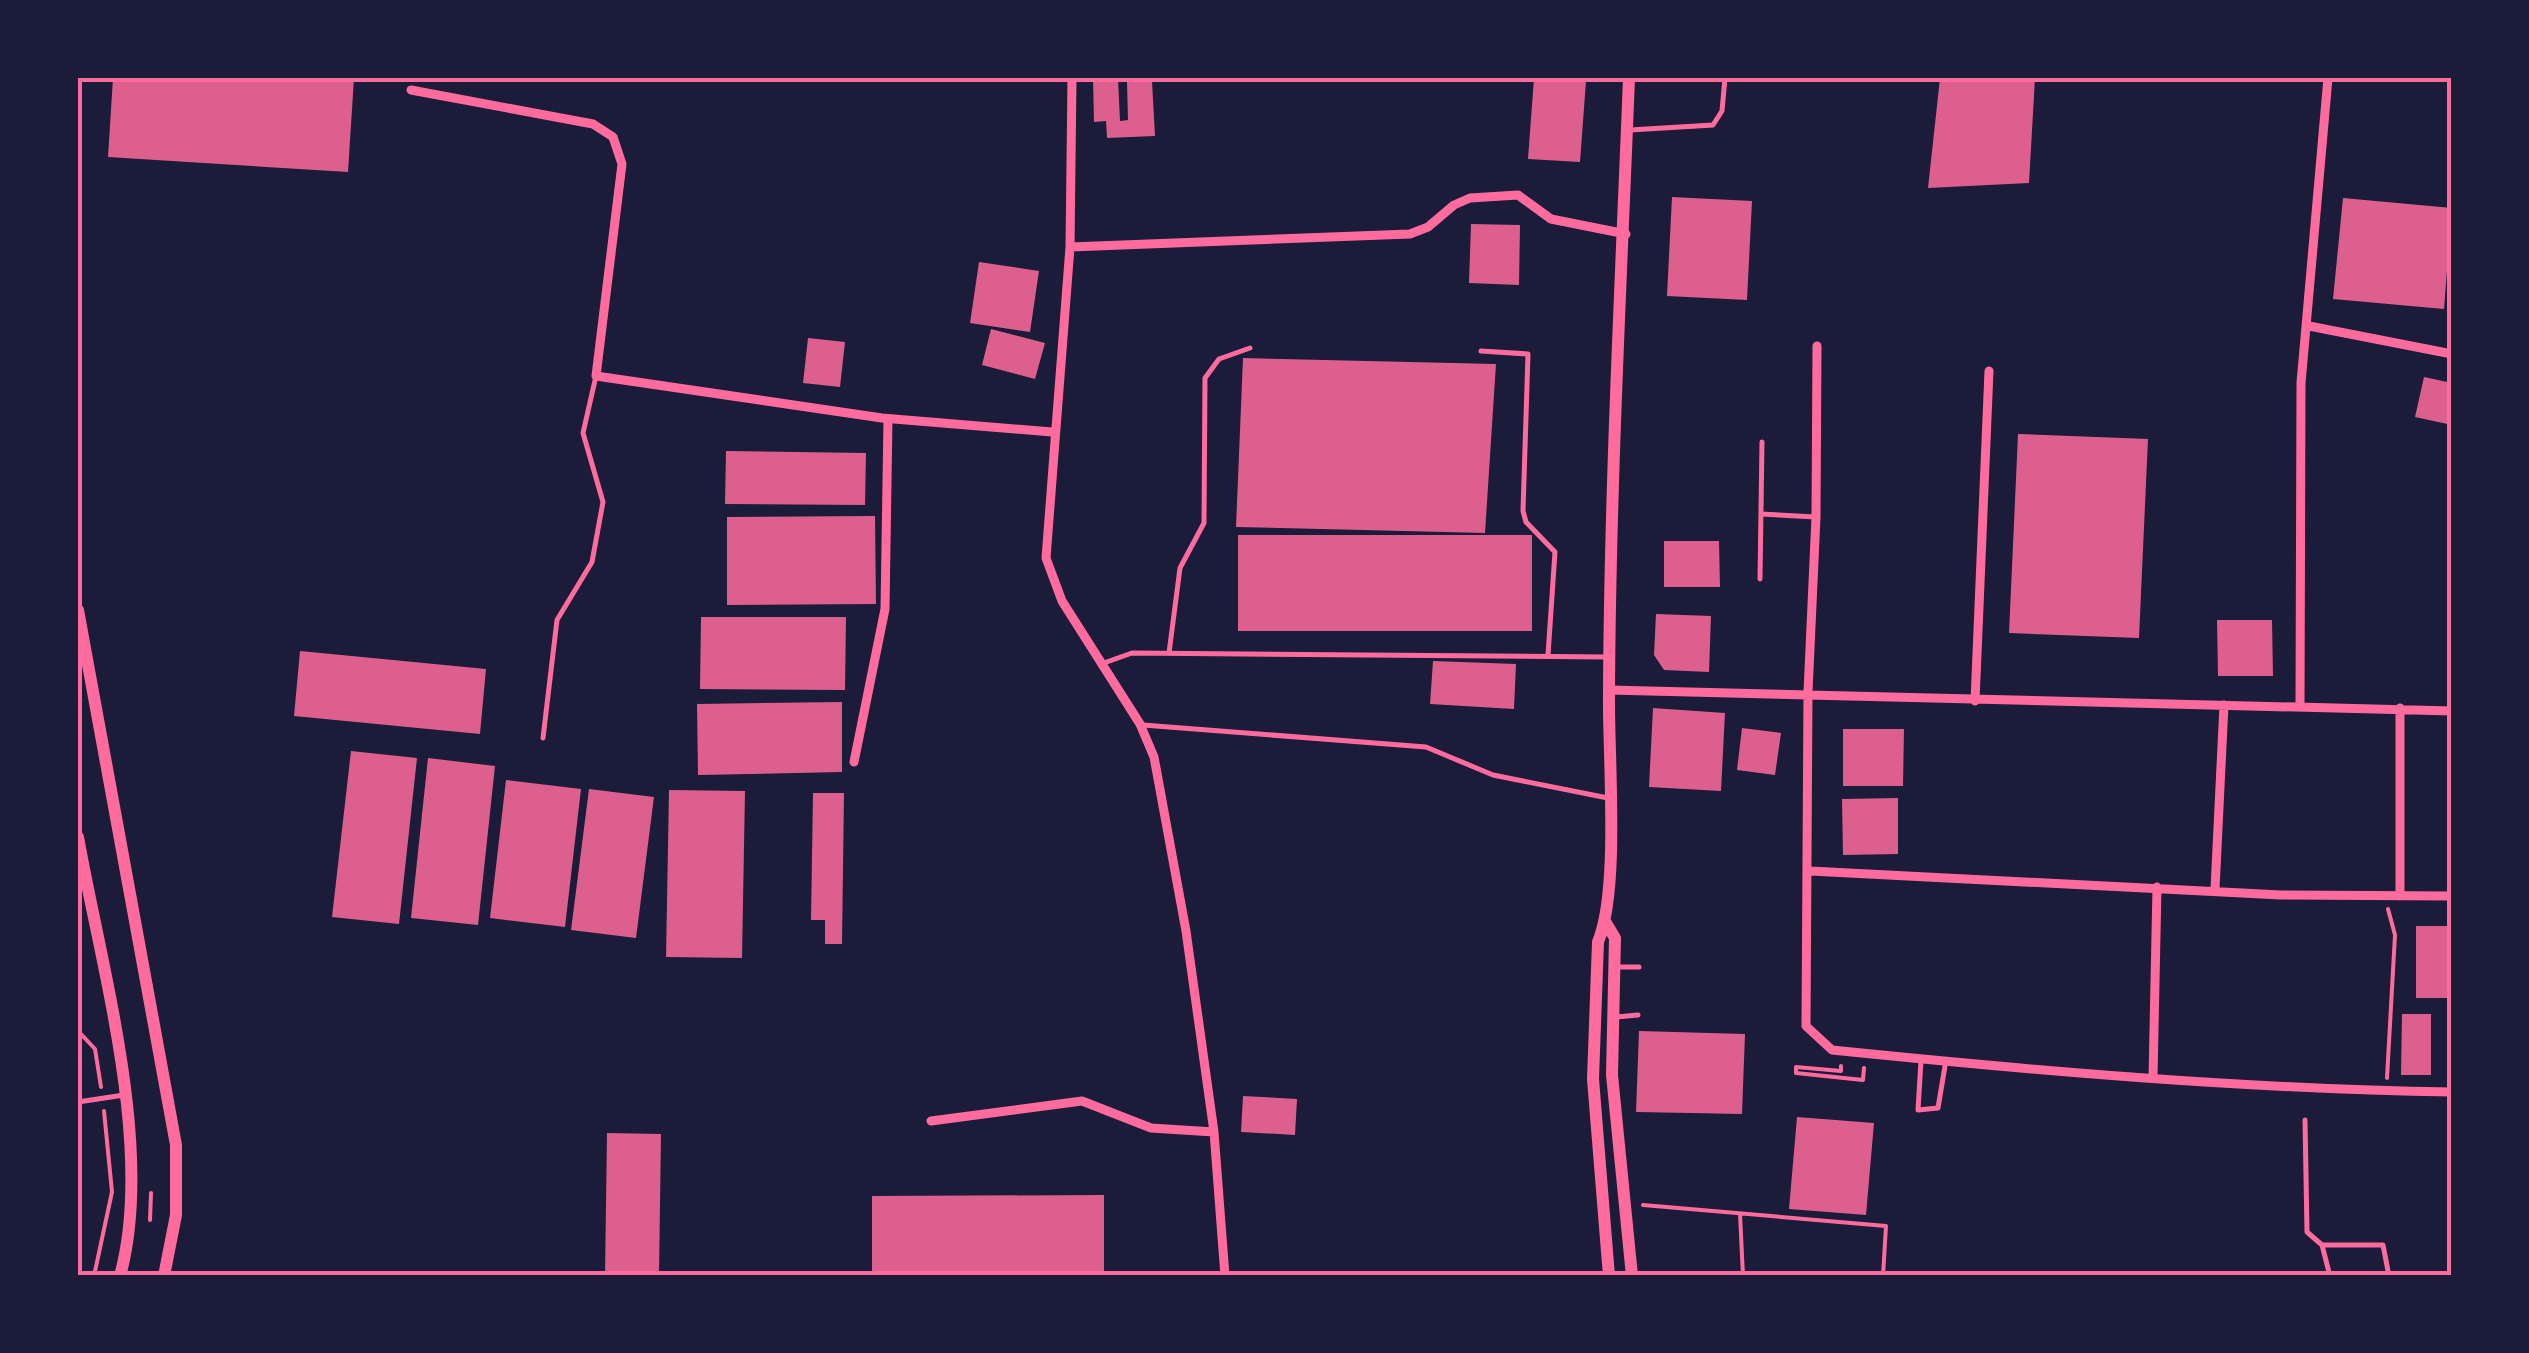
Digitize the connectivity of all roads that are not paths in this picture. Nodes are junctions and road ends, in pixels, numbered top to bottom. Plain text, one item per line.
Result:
1 (1072, 78) edge
2 (1629, 78) edge
3 (1725, 78) edge
4 (2328, 78) edge
5 (411, 90) dead end
6 (1627, 130) junction
7 (1626, 234) junction
8 (1070, 247) junction
9 (2308, 326) junction
10 (1817, 346) dead end
11 (1250, 348) dead end
12 (1481, 351) dead end
13 (2452, 354) edge
14 (1990, 371) dead end
15 (596, 376) junction
16 (888, 419) junction
17 (1052, 432) junction
18 (1762, 442) dead end
19 (1761, 514) junction
20 (1816, 517) junction
21 (1760, 579) dead end
22 (78, 610) edge
23 (1169, 653) junction
24 (1548, 656) junction
25 (1610, 657) junction
26 (1102, 664) junction
27 (1609, 690) junction
28 (1808, 692) junction
29 (1975, 701) junction
30 (2224, 705) junction
31 (2300, 708) junction
32 (2400, 708) junction
33 (2452, 711) edge
34 (1140, 724) junction
35 (543, 738) dead end
36 (854, 762) dead end
37 (1609, 798) junction
38 (78, 837) edge
39 (1810, 871) junction
40 (2157, 887) junction
41 (2215, 889) junction
42 (2400, 896) junction
43 (2452, 896) edge
44 (1606, 923) junction
45 (1614, 967) junction
46 (1640, 967) dead end
47 (1794, 974) dead end
48 (1808, 974) junction
49 (1638, 1015) dead end
50 (1613, 1017) junction
51 (1921, 1058) junction
52 (1946, 1060) junction
53 (2153, 1078) junction
54 (2452, 1092) edge
55 (125, 1095) junction
56 (78, 1102) edge
57 (2305, 1120) dead end
58 (931, 1121) dead end
59 (1214, 1132) junction
60 (2322, 1245) junction
61 (120, 1276) edge
62 (164, 1276) edge
63 (1225, 1276) edge
64 (1610, 1276) edge
65 (1632, 1276) edge
66 (2330, 1276) edge
67 (2389, 1276) edge

1 - 8 street
2 - 6 main road
3 - 6 lane
4 - 9 street
5 - 15 street
6 - 7 main road
7 - 8 street
7 - 25 main road
8 - 17 street
9 - 13 street
9 - 31 street
10 - 20 street
11 - 23 lane
12 - 24 lane
14 - 29 street
15 - 16 street
15 - 35 lane
16 - 17 street
16 - 36 street
17 - 26 street
18 - 19 lane
19 - 20 lane
19 - 21 lane
20 - 28 street
22 - 62 main road
23 - 24 lane
23 - 26 lane
24 - 25 lane
25 - 27 main road
26 - 34 street
27 - 28 street
27 - 37 main road
28 - 29 street
28 - 39 street
29 - 30 street
30 - 31 street
30 - 41 street
31 - 32 street
32 - 33 street
32 - 42 street
34 - 37 lane
34 - 59 street
37 - 44 main road
38 - 55 main road
39 - 40 street
39 - 48 street
40 - 41 street
40 - 53 street
41 - 42 street
42 - 43 street
44 - 45 main road
44 - 64 main road
45 - 46 lane
45 - 50 main road
47 - 48 lane
48 - 51 street
49 - 50 lane
50 - 65 main road
51 - 52 street
51 - 52 lane
52 - 53 street
53 - 54 street
55 - 56 lane
55 - 61 main road
57 - 60 lane
58 - 59 street
59 - 63 street
60 - 66 lane
60 - 67 lane

